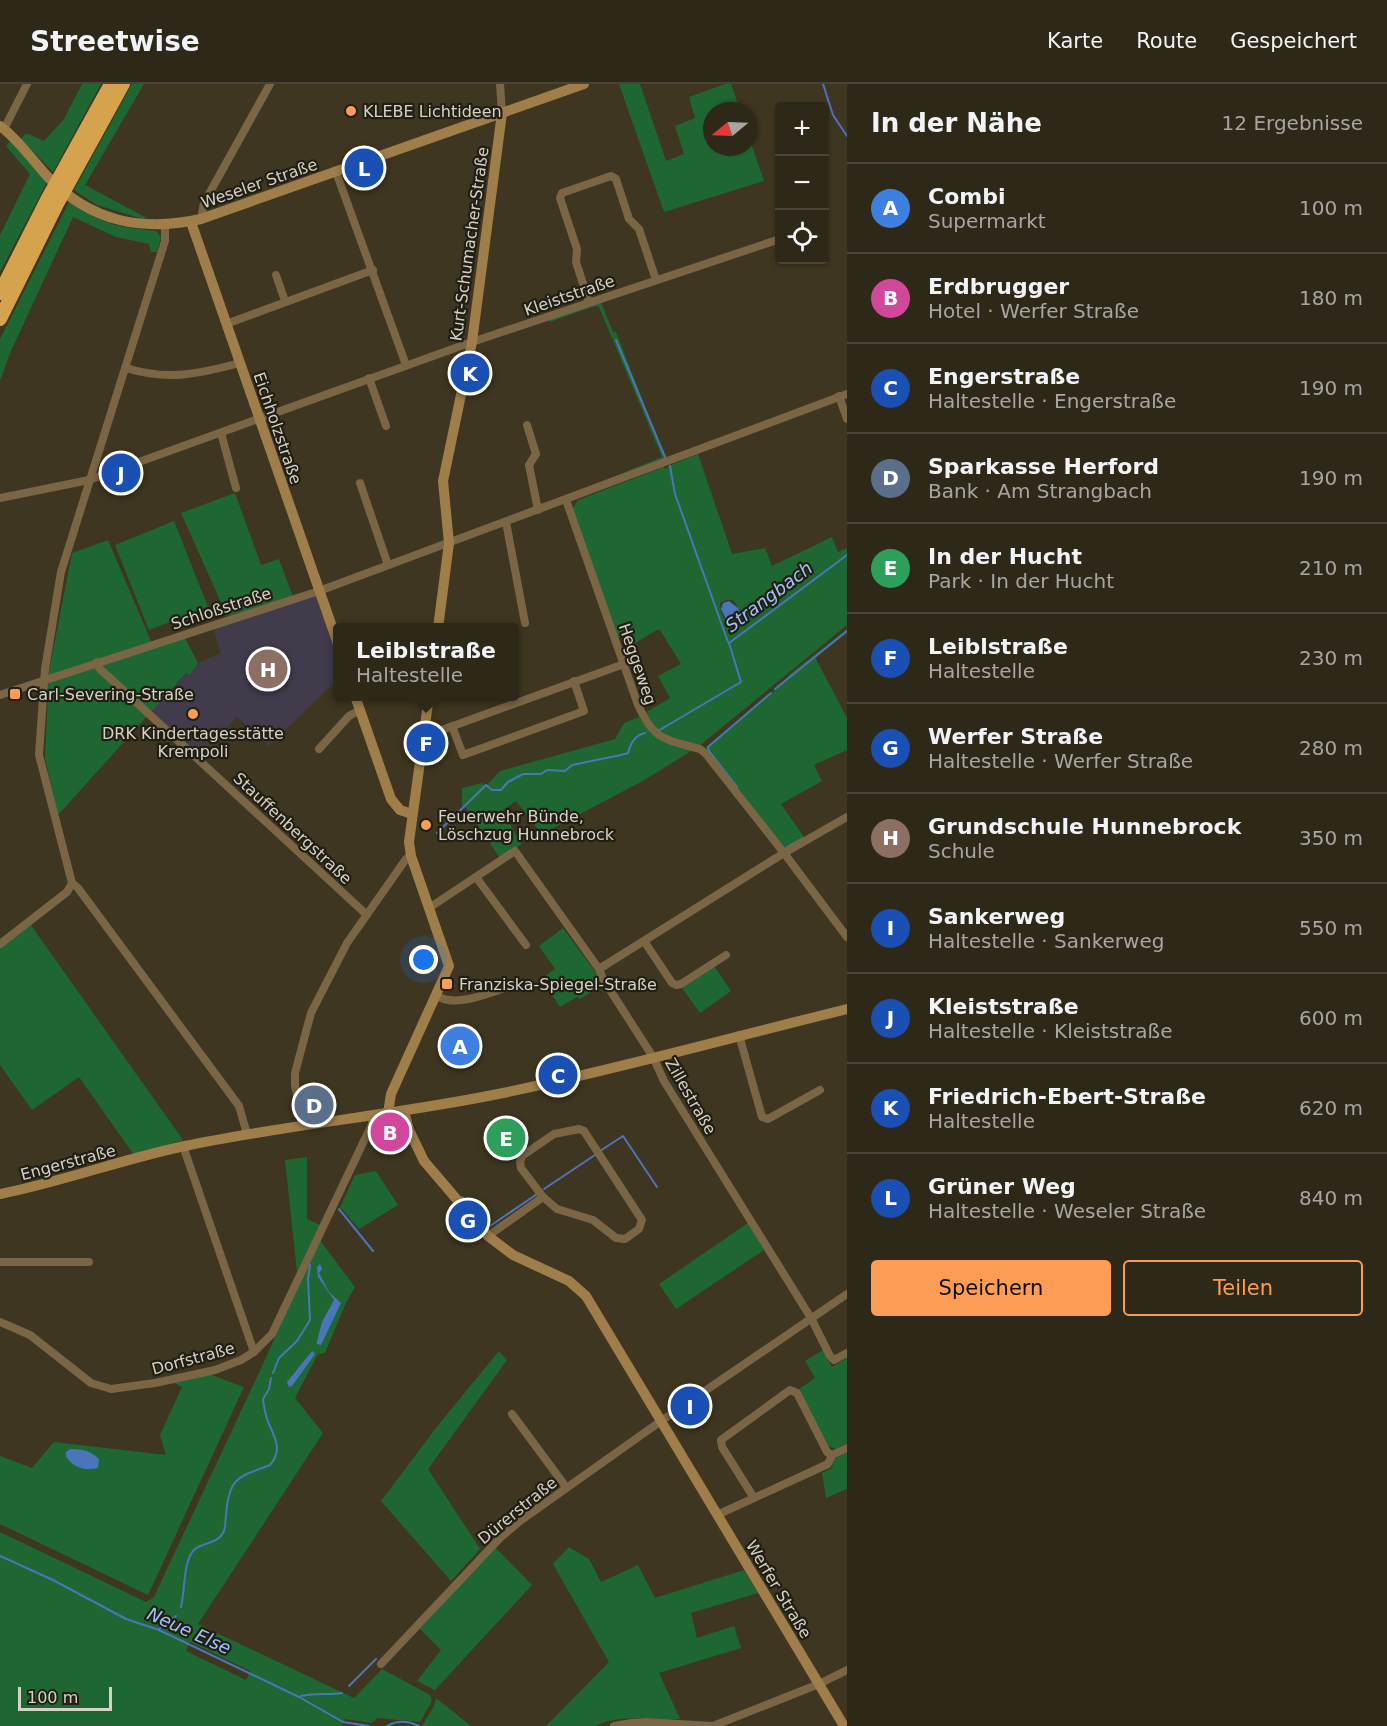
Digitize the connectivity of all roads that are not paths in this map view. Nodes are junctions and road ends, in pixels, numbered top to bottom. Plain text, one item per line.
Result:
1 (27, 84) edge
2 (111, 84) edge
3 (123, 84) edge
4 (270, 84) edge
5 (500, 84) edge
6 (584, 84) edge
7 (502, 113) junction
8 (2, 128) edge
9 (336, 172) junction
10 (196, 221) junction
11 (165, 226) junction
12 (775, 241) edge
13 (373, 270) junction
14 (276, 274) dead end
15 (656, 280) junction
16 (0, 293) edge
17 (285, 301) junction
18 (589, 302) junction
19 (0, 319) edge
20 (225, 324) junction
21 (472, 342) junction
22 (240, 363) junction
23 (406, 365) junction
24 (126, 368) junction
25 (369, 378) junction
26 (843, 395) edge
27 (259, 419) junction
28 (847, 419) edge
29 (527, 425) dead end
30 (386, 426) dead end
31 (221, 433) junction
32 (89, 480) junction
33 (360, 483) dead end
34 (236, 488) dead end
35 (0, 498) edge
36 (566, 500) junction
37 (538, 510) junction
38 (506, 522) junction
39 (449, 543) junction
40 (388, 565) junction
41 (320, 591) junction
42 (525, 622) dead end
43 (439, 623) edge
44 (333, 629) edge
45 (97, 663) junction
46 (624, 664) junction
47 (44, 681) junction
48 (574, 681) junction
49 (0, 695) edge
50 (357, 701) edge
51 (428, 701) edge
52 (360, 710) junction
53 (452, 726) junction
54 (423, 734) junction
55 (319, 749) dead end
56 (412, 814) junction
57 (847, 816) edge
58 (784, 853) junction
59 (411, 856) junction
60 (476, 877) junction
61 (72, 883) junction
62 (429, 908) junction
63 (367, 915) junction
64 (847, 937) edge
65 (644, 941) junction
66 (0, 944) edge
67 (526, 945) dead end
68 (726, 955) dead end
69 (599, 969) junction
70 (518, 983) dead end
71 (436, 995) junction
72 (847, 1009) edge
73 (739, 1035) junction
74 (653, 1057) junction
75 (819, 1090) dead end
76 (404, 1111) junction
77 (388, 1113) junction
78 (372, 1115) junction
79 (302, 1126) junction
80 (247, 1134) junction
81 (183, 1146) junction
82 (0, 1194) edge
83 (543, 1197) junction
84 (488, 1236) junction
85 (0, 1262) edge
86 (89, 1262) dead end
87 (847, 1294) edge
88 (811, 1318) junction
89 (0, 1322) edge
90 (254, 1352) junction
91 (847, 1353) edge
92 (512, 1414) dead end
93 (661, 1421) junction
94 (847, 1448) edge
95 (832, 1455) junction
96 (566, 1487) junction
97 (754, 1498) junction
98 (717, 1515) junction
99 (381, 1664) dead end
100 (847, 1670) edge
101 (819, 1684) junction
102 (614, 1726) edge
103 (844, 1726) edge

1 - 8 street
2 - 16 highway
3 - 19 highway
4 - 10 street
5 - 7 street
6 - 7 street, Weseler Straße
7 - 9 street, Weseler Straße
7 - 21 street, Kurt-Schumacher-Straße
8 - 11 street, Weseler Straße
9 - 10 street, Weseler Straße
9 - 13 street
10 - 11 street, Weseler Straße
10 - 20 street, Eichholzstraße
11 - 24 street
12 - 15 street, Kleiststraße
13 - 17 street
13 - 23 street
14 - 17 street
15 - 18 street, Kleiststraße
15 - 18 street
17 - 20 street
18 - 21 street, Kleiststraße
20 - 22 street, Eichholzstraße
21 - 23 street, Kleiststraße
21 - 39 street, Kurt-Schumacher-Straße
22 - 24 street
22 - 27 street, Eichholzstraße
23 - 25 street, Kleiststraße
24 - 32 street
25 - 27 street, Kleiststraße
25 - 30 street
26 - 28 street
26 - 36 street, Schloßstraße
27 - 31 street, Kleiststraße
27 - 41 street, Eichholzstraße
29 - 37 street
31 - 32 street, Kleiststraße
31 - 34 street
32 - 35 street, Kleiststraße
32 - 47 street
33 - 40 street
36 - 37 street, Schloßstraße
36 - 46 street, Heggeweg
37 - 38 street, Schloßstraße
38 - 39 street, Schloßstraße
38 - 42 street
39 - 40 street, Schloßstraße
39 - 43 street, Kurt-Schumacher-Straße
40 - 41 street, Schloßstraße
41 - 44 street, Eichholzstraße
41 - 45 street, Schloßstraße
45 - 47 street, Schloßstraße
45 - 63 street, Stauffenbergstraße
46 - 48 street
46 - 58 street, Heggeweg
47 - 49 street, Schloßstraße
47 - 61 street
48 - 53 street
48 - 53 street
50 - 52 street
51 - 54 street
52 - 55 street
52 - 56 street
53 - 54 street
54 - 56 street
56 - 59 street
57 - 58 street
58 - 64 street, Heggeweg
58 - 65 street
59 - 62 street
59 - 63 street
60 - 62 street
60 - 67 street
60 - 69 street, Zillestraße
61 - 66 street
61 - 80 street
62 - 71 street
63 - 79 street
65 - 68 street
65 - 69 street
69 - 74 street, Zillestraße
70 - 71 street
71 - 77 street
72 - 73 street, Engerstraße
73 - 74 street, Engerstraße
73 - 75 street
74 - 76 street, Engerstraße
74 - 88 street, Zillestraße
76 - 77 street, Engerstraße
76 - 84 street, Werfer Straße
77 - 78 street, Engerstraße
78 - 79 street, Engerstraße
78 - 90 street, Dorfstraße
79 - 80 street, Engerstraße
80 - 81 street, Engerstraße
81 - 82 street, Engerstraße
81 - 90 street
83 - 83 street
83 - 84 street
84 - 93 street, Werfer Straße
85 - 86 street
87 - 88 street, Dürerstraße
88 - 91 street, Zillestraße
88 - 93 street, Dürerstraße
89 - 90 street, Dorfstraße
92 - 96 street
93 - 96 street, Dürerstraße
93 - 98 street, Werfer Straße
94 - 95 street
95 - 97 street
95 - 97 street
96 - 99 street, Dürerstraße
97 - 98 street
98 - 101 street, Werfer Straße
100 - 101 street
101 - 102 street
101 - 103 street, Werfer Straße

